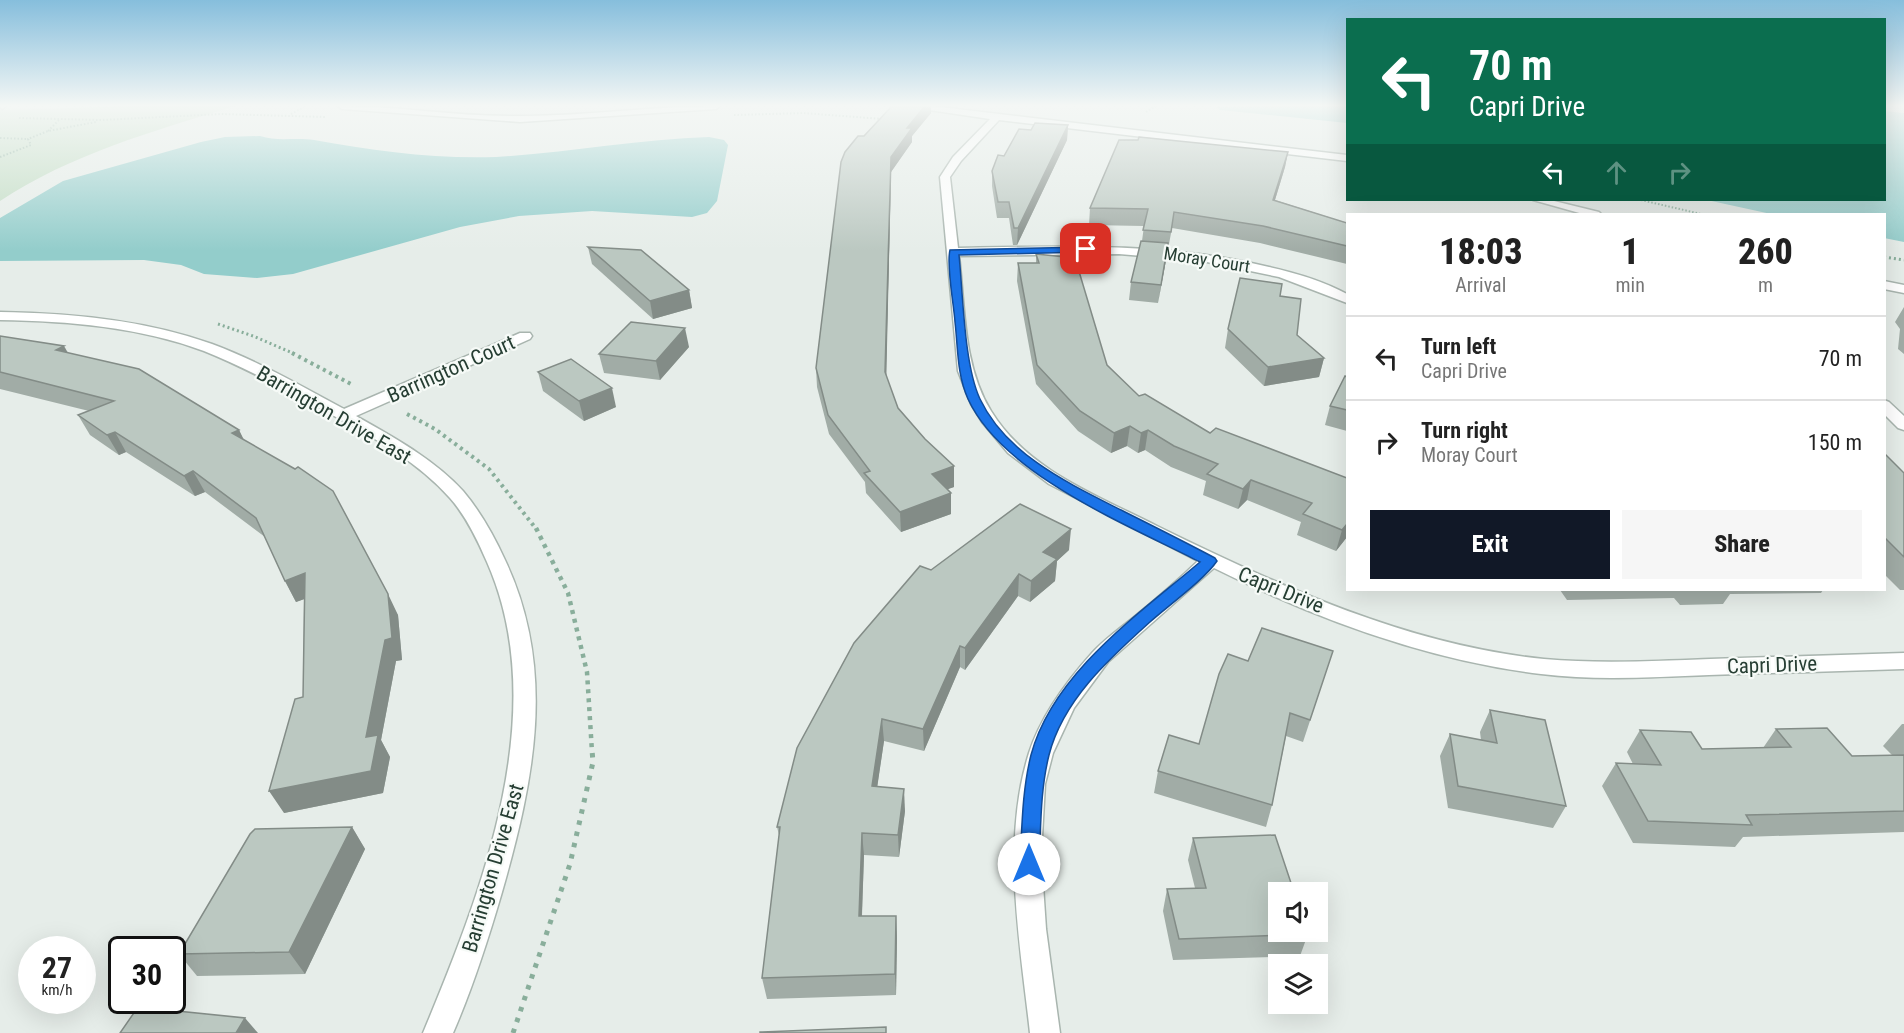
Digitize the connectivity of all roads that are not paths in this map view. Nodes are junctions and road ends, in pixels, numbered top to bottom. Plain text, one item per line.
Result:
1 (962, 154) edge
2 (1315, 154) edge
3 (1346, 158) edge
4 (1543, 201) edge
5 (1591, 213) edge
6 (954, 252) junction
7 (1886, 285) edge
8 (1904, 289) edge
9 (1346, 299) edge
10 (0, 316) edge
11 (525, 336) dead end
12 (1886, 407) edge
13 (344, 416) junction
14 (1904, 425) edge
15 (1210, 561) junction
16 (1904, 660) edge
17 (438, 1033) edge
18 (1045, 1033) edge

1 - 6 street, Capri Drive
2 - 3 street
4 - 5 street
6 - 9 street, Moray Court
6 - 15 street, Capri Drive
7 - 8 street
10 - 13 street, Barrington Drive East
11 - 13 street, Barrington Court
12 - 14 street
13 - 17 street, Barrington Drive East
15 - 16 street, Capri Drive
15 - 18 street

